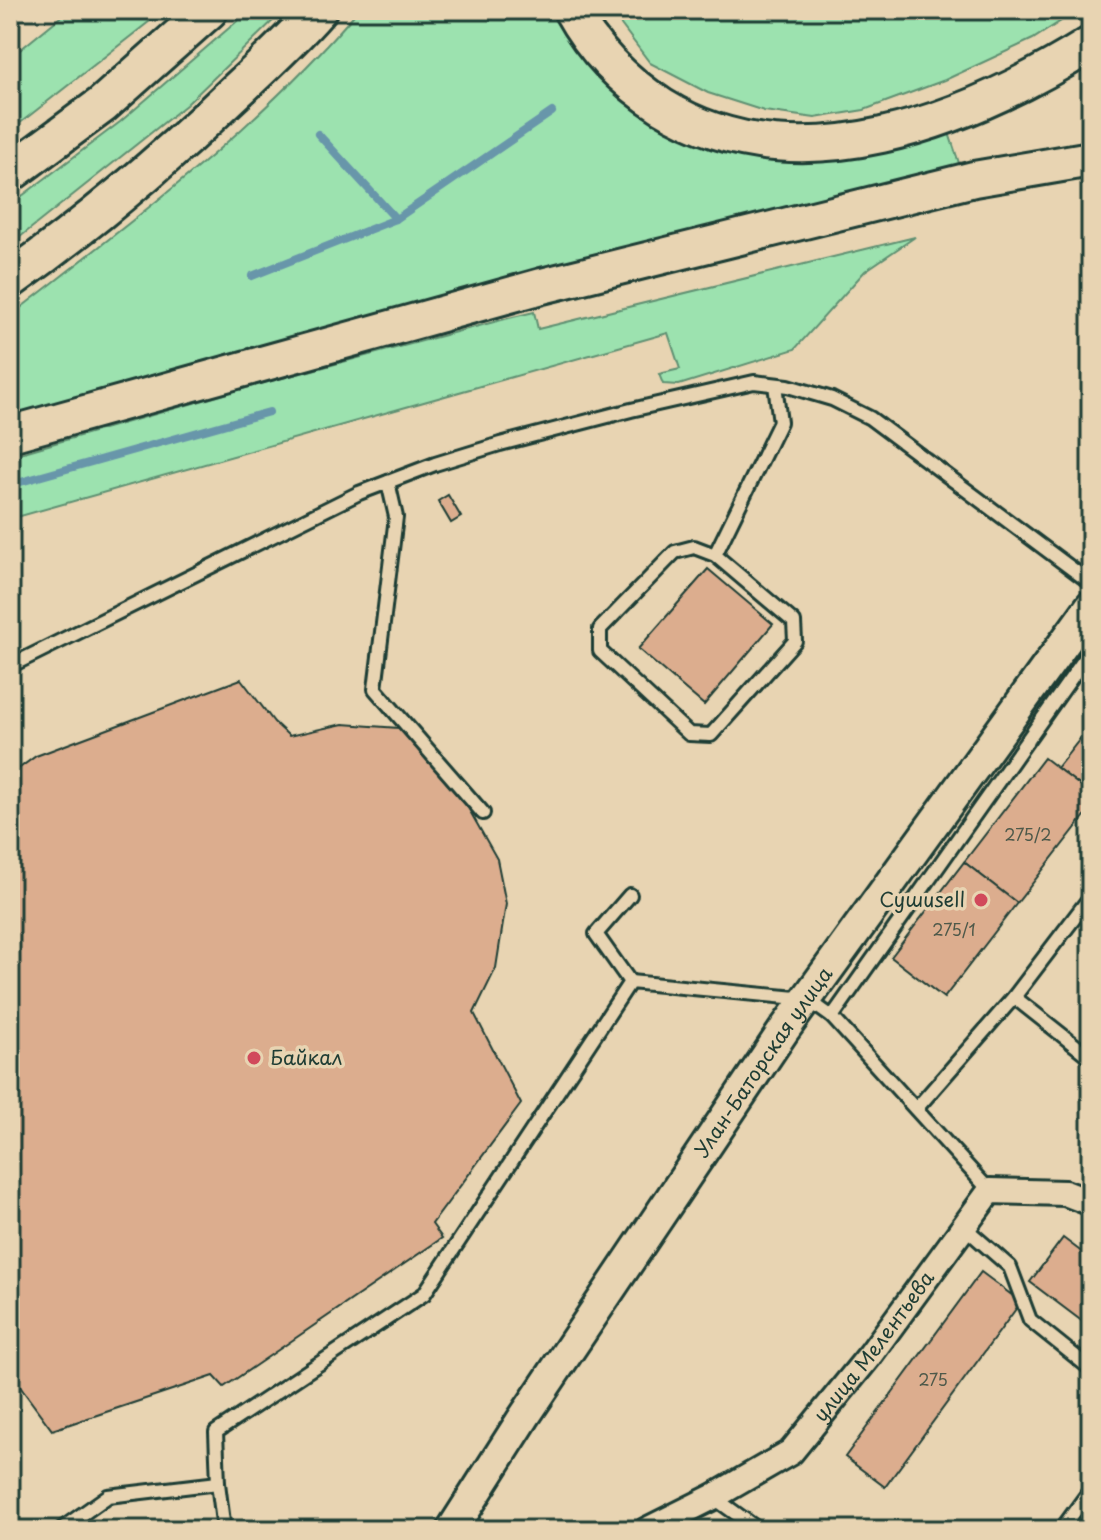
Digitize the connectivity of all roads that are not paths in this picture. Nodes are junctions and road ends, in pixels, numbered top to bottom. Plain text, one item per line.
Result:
1 (209, 10) edge
2 (318, 10) edge
3 (571, 10) edge
4 (1091, 44) edge
5 (1091, 159) edge
6 (10, 173) edge
7 (10, 280) edge
8 (775, 385) junction
9 (10, 434) edge
10 (388, 482) junction
11 (715, 555) junction
12 (1091, 583) edge
13 (1091, 606) edge
14 (1091, 650) edge
15 (10, 666) edge
16 (483, 813) dead end
17 (630, 895) dead end
18 (1091, 896) edge
19 (630, 982) junction
20 (1014, 997) junction
21 (807, 999) junction
22 (832, 1017) junction
23 (1091, 1058) edge
24 (916, 1109) junction
25 (990, 1191) junction
26 (1091, 1203) edge
27 (962, 1226) junction
28 (1091, 1369) edge
29 (218, 1483) junction
30 (1091, 1489) edge
31 (713, 1497) junction
32 (60, 1530) edge
33 (224, 1530) edge
34 (452, 1530) edge
35 (647, 1530) edge
36 (759, 1530) edge
37 (1061, 1530) edge

1 - 6 main road
2 - 7 main road
3 - 4 main road
5 - 9 main road
8 - 10 lane
8 - 11 lane
8 - 12 lane
10 - 15 lane
10 - 16 lane
11 - 11 lane
13 - 21 street, Улан-Баторская улица
14 - 22 lane
17 - 19 lane
18 - 20 lane
19 - 21 lane
19 - 29 lane
20 - 23 lane
20 - 24 lane
21 - 22 lane
21 - 34 street, Улан-Баторская улица
22 - 24 lane
24 - 25 lane
25 - 26 street
25 - 27 street, улица Мелентьева
27 - 28 lane
27 - 31 street, улица Мелентьева
29 - 32 lane
29 - 33 lane
30 - 37 lane
31 - 35 street, улица Мелентьева
31 - 36 lane

